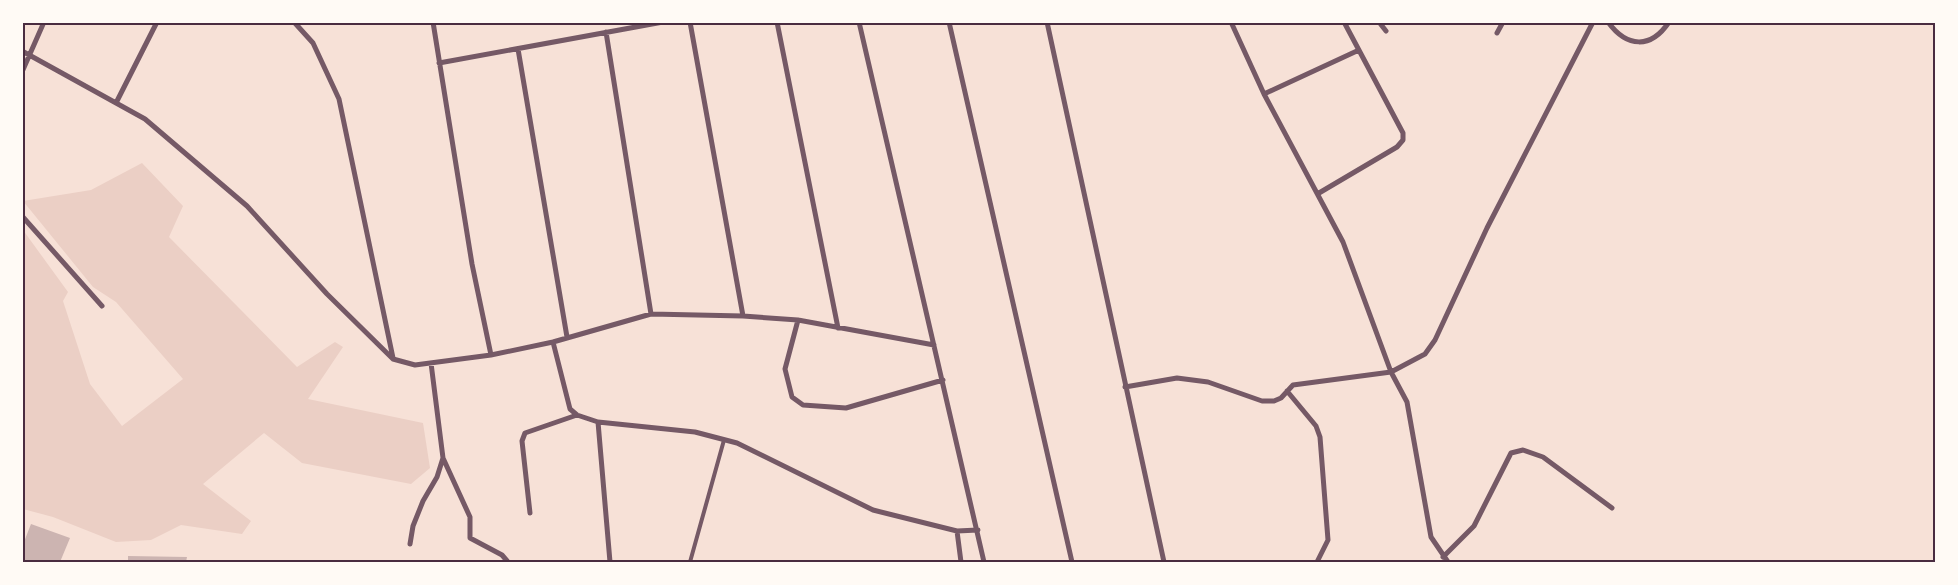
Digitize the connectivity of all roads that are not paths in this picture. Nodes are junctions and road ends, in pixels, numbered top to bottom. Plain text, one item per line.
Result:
1 (44, 22) edge
2 (157, 22) edge
3 (294, 22) edge
4 (434, 22) edge
5 (616, 22) edge
6 (663, 22) edge
7 (690, 22) edge
8 (777, 22) edge
9 (860, 22) edge
10 (949, 22) edge
11 (1047, 22) edge
12 (1231, 22) edge
13 (1344, 22) edge
14 (1379, 22) edge
15 (1503, 22) edge
16 (1593, 22) edge
17 (1608, 22) edge
18 (1668, 22) edge
19 (620, 29) junction
20 (1386, 31) dead end
21 (606, 32) junction
22 (1497, 33) dead end
23 (518, 49) junction
24 (1358, 50) junction
25 (22, 51) edge
26 (28, 54) junction
27 (439, 63) junction
28 (22, 72) edge
29 (1264, 94) junction
30 (116, 103) junction
31 (1319, 193) junction
32 (22, 216) edge
33 (102, 306) dead end
34 (651, 314) junction
35 (743, 316) junction
36 (798, 320) junction
37 (838, 328) junction
38 (567, 337) junction
39 (553, 342) junction
40 (934, 345) junction
41 (491, 354) junction
42 (393, 359) junction
43 (431, 363) junction
44 (1391, 372) junction
45 (943, 380) junction
46 (1125, 387) junction
47 (1287, 390) junction
48 (577, 415) junction
49 (598, 422) junction
50 (724, 440) junction
51 (443, 458) junction
52 (1612, 508) dead end
53 (530, 513) dead end
54 (978, 530) junction
55 (957, 531) junction
56 (410, 544) dead end
57 (1443, 557) junction
58 (508, 562) edge
59 (610, 562) edge
60 (690, 562) edge
61 (961, 562) edge
62 (984, 562) edge
63 (1072, 562) edge
64 (1164, 562) edge
65 (1317, 562) edge
66 (1448, 562) edge

1 - 26 street
2 - 30 street
3 - 42 street
4 - 27 street
5 - 19 street
6 - 19 street
7 - 35 street
8 - 37 street
9 - 40 street
10 - 63 street
11 - 46 street
12 - 29 street
13 - 24 street
14 - 20 street
15 - 22 street
16 - 44 street
17 - 18 street
19 - 21 street
21 - 23 street
21 - 34 street
23 - 27 street
23 - 38 street
24 - 29 street
24 - 31 street
25 - 26 street
26 - 28 street
26 - 30 street
27 - 41 street
29 - 31 street
30 - 42 street
31 - 44 street
32 - 33 street
34 - 35 street
34 - 38 street
35 - 36 street
36 - 37 street
36 - 45 street
37 - 40 street
38 - 39 street
39 - 41 street
39 - 48 street
40 - 45 street
41 - 43 street
42 - 43 street
43 - 51 street
44 - 47 street
44 - 57 street
45 - 54 street
46 - 47 street
46 - 64 street
47 - 65 street
48 - 49 street
48 - 53 street
49 - 50 street
49 - 59 street
50 - 55 street
50 - 60 lane
51 - 56 street
51 - 58 street
52 - 57 street
54 - 55 street
54 - 62 street
55 - 61 street
57 - 66 street

